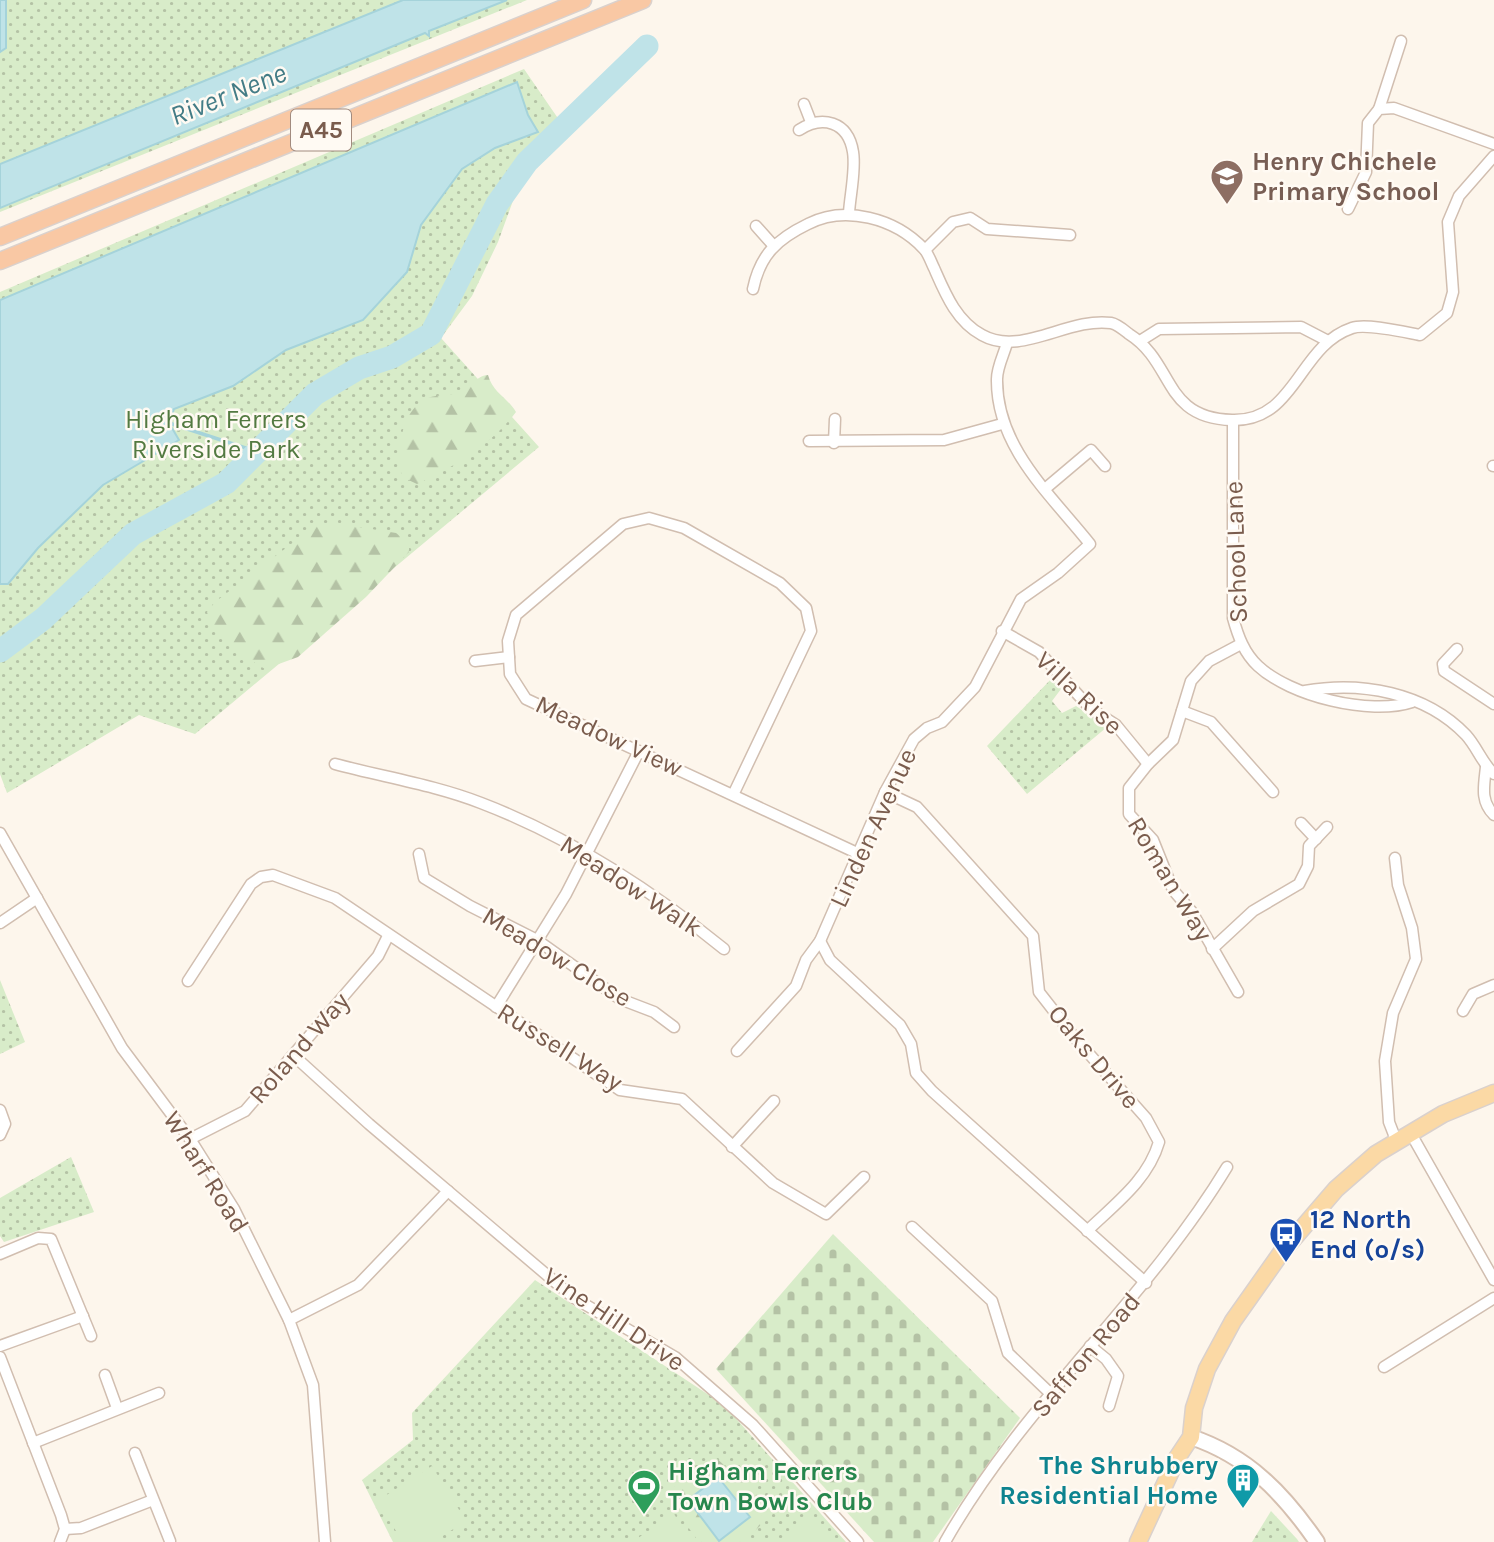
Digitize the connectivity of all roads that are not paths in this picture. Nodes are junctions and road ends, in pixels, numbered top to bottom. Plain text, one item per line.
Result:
1 (583, 0) edge
2 (643, 0) edge
3 (1401, 41) dead end
4 (804, 104) dead end
5 (1379, 109) junction
6 (811, 122) junction
7 (799, 130) dead end
8 (1494, 144) edge
9 (1494, 156) edge
10 (1348, 209) dead end
11 (849, 213) junction
12 (756, 226) dead end
13 (1070, 235) dead end
14 (0, 237) edge
15 (772, 245) junction
16 (925, 250) junction
17 (0, 261) edge
18 (753, 289) dead end
19 (1140, 341) junction
20 (1328, 341) junction
21 (1007, 343) junction
22 (835, 419) dead end
23 (1233, 421) junction
24 (1002, 424) junction
25 (809, 441) dead end
26 (834, 443) junction
27 (1105, 467) dead end
28 (1046, 488) junction
29 (1002, 631) junction
30 (1241, 644) junction
31 (1457, 649) dead end
32 (509, 657) junction
33 (475, 661) dead end
34 (1304, 691) junction
35 (1412, 702) junction
36 (1494, 704) edge
37 (1182, 711) junction
38 (639, 751) junction
39 (335, 764) dead end
40 (1148, 764) junction
41 (1490, 771) edge
42 (886, 792) junction
43 (1273, 792) dead end
44 (733, 795) junction
45 (1494, 815) edge
46 (1301, 823) dead end
47 (1327, 827) dead end
48 (0, 833) edge
49 (1315, 839) junction
50 (587, 852) junction
51 (857, 853) junction
52 (419, 854) dead end
53 (1395, 858) dead end
54 (37, 898) junction
55 (0, 923) edge
56 (388, 936) junction
57 (537, 940) junction
58 (820, 941) junction
59 (724, 949) dead end
60 (1212, 949) junction
61 (188, 981) dead end
62 (1494, 985) edge
63 (1238, 992) dead end
64 (496, 1007) junction
65 (1463, 1011) dead end
66 (674, 1027) dead end
67 (737, 1051) dead end
68 (293, 1055) junction
69 (1494, 1093) edge
70 (774, 1101) dead end
71 (0, 1110) edge
72 (0, 1135) edge
73 (1403, 1136) junction
74 (190, 1139) junction
75 (732, 1147) junction
76 (1227, 1167) dead end
77 (864, 1177) dead end
78 (448, 1191) junction
79 (912, 1227) dead end
80 (1087, 1231) junction
81 (0, 1254) edge
82 (1494, 1280) edge
83 (1146, 1283) junction
84 (1494, 1298) edge
85 (83, 1316) junction
86 (289, 1320) junction
87 (91, 1336) dead end
88 (0, 1346) edge
89 (1090, 1346) junction
90 (0, 1357) edge
91 (1384, 1367) dead end
92 (105, 1375) dead end
93 (5, 1386) edge
94 (159, 1393) dead end
95 (1052, 1395) junction
96 (1109, 1406) dead end
97 (117, 1408) junction
98 (1191, 1437) junction
99 (33, 1443) junction
100 (135, 1453) dead end
101 (153, 1500) junction
102 (65, 1529) junction
103 (170, 1541) edge
104 (61, 1542) edge
105 (326, 1542) edge
106 (858, 1542) edge
107 (945, 1542) edge
108 (1138, 1542) edge
109 (1317, 1542) edge

1 - 14 highway, A45
2 - 17 highway, A45
3 - 5 street
4 - 6 street
5 - 8 street
5 - 10 street
6 - 7 street
6 - 11 street
9 - 20 street
11 - 15 street
11 - 16 street
12 - 15 street
13 - 16 street
15 - 18 street
16 - 21 street
19 - 20 street
19 - 21 street
19 - 23 street
20 - 23 street
21 - 24 street, Linden Avenue
22 - 26 street
23 - 30 street, School Lane
24 - 26 street
24 - 28 street, Linden Avenue
25 - 26 street
27 - 28 street
28 - 29 street, Linden Avenue
29 - 40 street, Villa Rise
29 - 42 street, Linden Avenue
30 - 34 street, School Lane
30 - 37 street, Roman Way
31 - 36 street
32 - 33 street
32 - 38 street, Meadow View
32 - 44 street, Meadow View
34 - 35 street, School Lane
34 - 35 street
35 - 41 street
37 - 40 street, Roman Way
37 - 43 street
38 - 44 street, Meadow View
38 - 50 street
39 - 50 street, Meadow Walk
40 - 60 street, Roman Way
41 - 45 street
42 - 51 street, Linden Avenue
42 - 80 street, Oaks Drive
44 - 51 street, Meadow View
46 - 49 street
47 - 49 street, Roman Way
48 - 54 street, Wharf Road
49 - 60 street, Roman Way
50 - 57 street
50 - 59 street, Meadow Walk
51 - 58 street, Linden Avenue
52 - 57 street, Meadow Close
53 - 73 street
54 - 55 street
54 - 74 street, Wharf Road
56 - 61 street, Russell Way
56 - 64 street, Russell Way
56 - 68 street, Roland Way
57 - 64 street
57 - 66 street, Meadow Close
58 - 67 street, Linden Avenue
58 - 80 street
60 - 63 street, Roman Way
62 - 65 street
64 - 75 street, Russell Way
68 - 74 street, Roland Way
68 - 78 street, Vine Hill Drive
69 - 73 main road
70 - 75 street
71 - 72 street
73 - 82 street
73 - 98 main road
74 - 86 street, Wharf Road
75 - 77 street, Russell Way
76 - 83 street, Saffron Road
78 - 86 street
78 - 106 street, Vine Hill Drive
79 - 95 street
80 - 83 street
81 - 85 street
83 - 89 street, Saffron Road
84 - 91 street
85 - 87 street
85 - 88 street
86 - 105 street, Wharf Road
89 - 95 street, Saffron Road
89 - 96 street
90 - 93 street
92 - 97 street
93 - 99 street
94 - 97 street
95 - 107 street, Saffron Road
97 - 99 street
98 - 108 main road
98 - 109 main road
99 - 102 street
100 - 101 street
101 - 102 street
101 - 103 street
102 - 104 street

